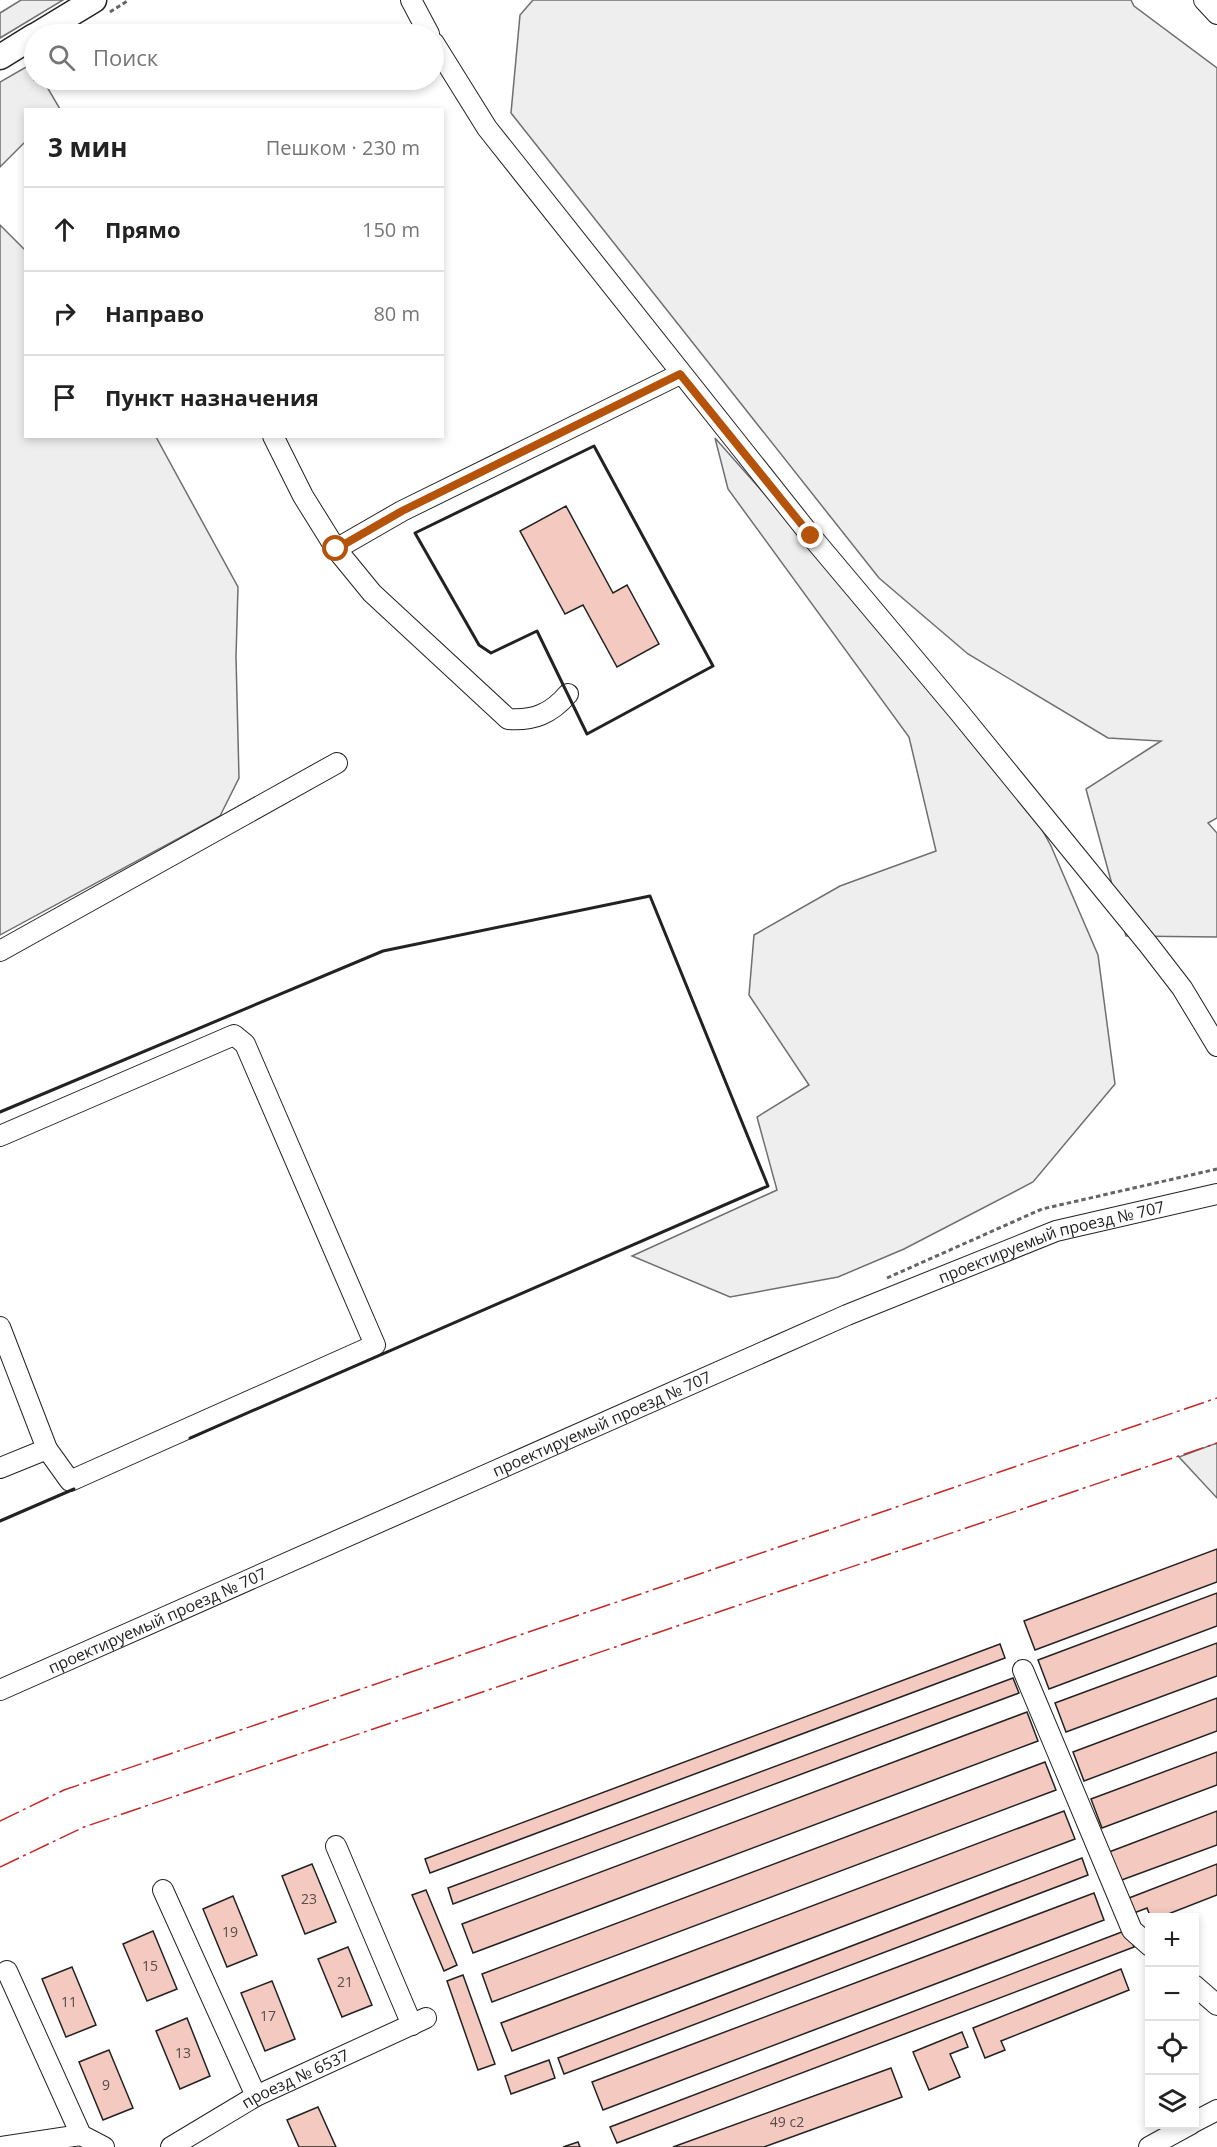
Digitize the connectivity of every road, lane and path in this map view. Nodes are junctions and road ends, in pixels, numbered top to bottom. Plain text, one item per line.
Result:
1 (94, 0) edge
2 (411, 0) edge
3 (1204, 0) edge
4 (1217, 14) edge
5 (54, 24) edge
6 (424, 24) edge
7 (24, 42) edge
8 (0, 57) edge
9 (444, 59) edge
10 (680, 374) junction
11 (274, 438) edge
12 (336, 549) junction
13 (568, 694) dead end
14 (337, 763) dead end
15 (0, 951) edge
16 (1217, 1046) edge
17 (0, 1136) edge
18 (1217, 1194) edge
19 (0, 1327) edge
20 (47, 1449) junction
21 (0, 1468) edge
22 (1023, 1671) dead end
23 (0, 1690) edge
24 (336, 1846) dead end
25 (163, 1890) dead end
26 (1145, 1942) edge
27 (7, 1971) dead end
28 (1199, 1989) edge
29 (1217, 2005) edge
30 (256, 2096) junction
31 (1217, 2110) edge
32 (1199, 2120) edge
33 (1182, 2129) edge
34 (81, 2135) junction
35 (0, 2147) edge
36 (104, 2147) edge
37 (171, 2147) edge
38 (1149, 2147) edge

1 - 5 main road
2 - 6 street
3 - 4 street
7 - 8 main road
9 - 10 street
10 - 12 street
10 - 16 street
11 - 12 street
12 - 13 street
14 - 15 street
17 - 20 street
18 - 23 street, проектируемый проезд № 707
19 - 20 street
20 - 21 street
22 - 26 street
24 - 30 street, проезд № 6537
25 - 30 street
27 - 34 street
28 - 29 street
30 - 37 street, проезд № 6537
31 - 32 street
33 - 38 street
34 - 35 street
34 - 36 street

